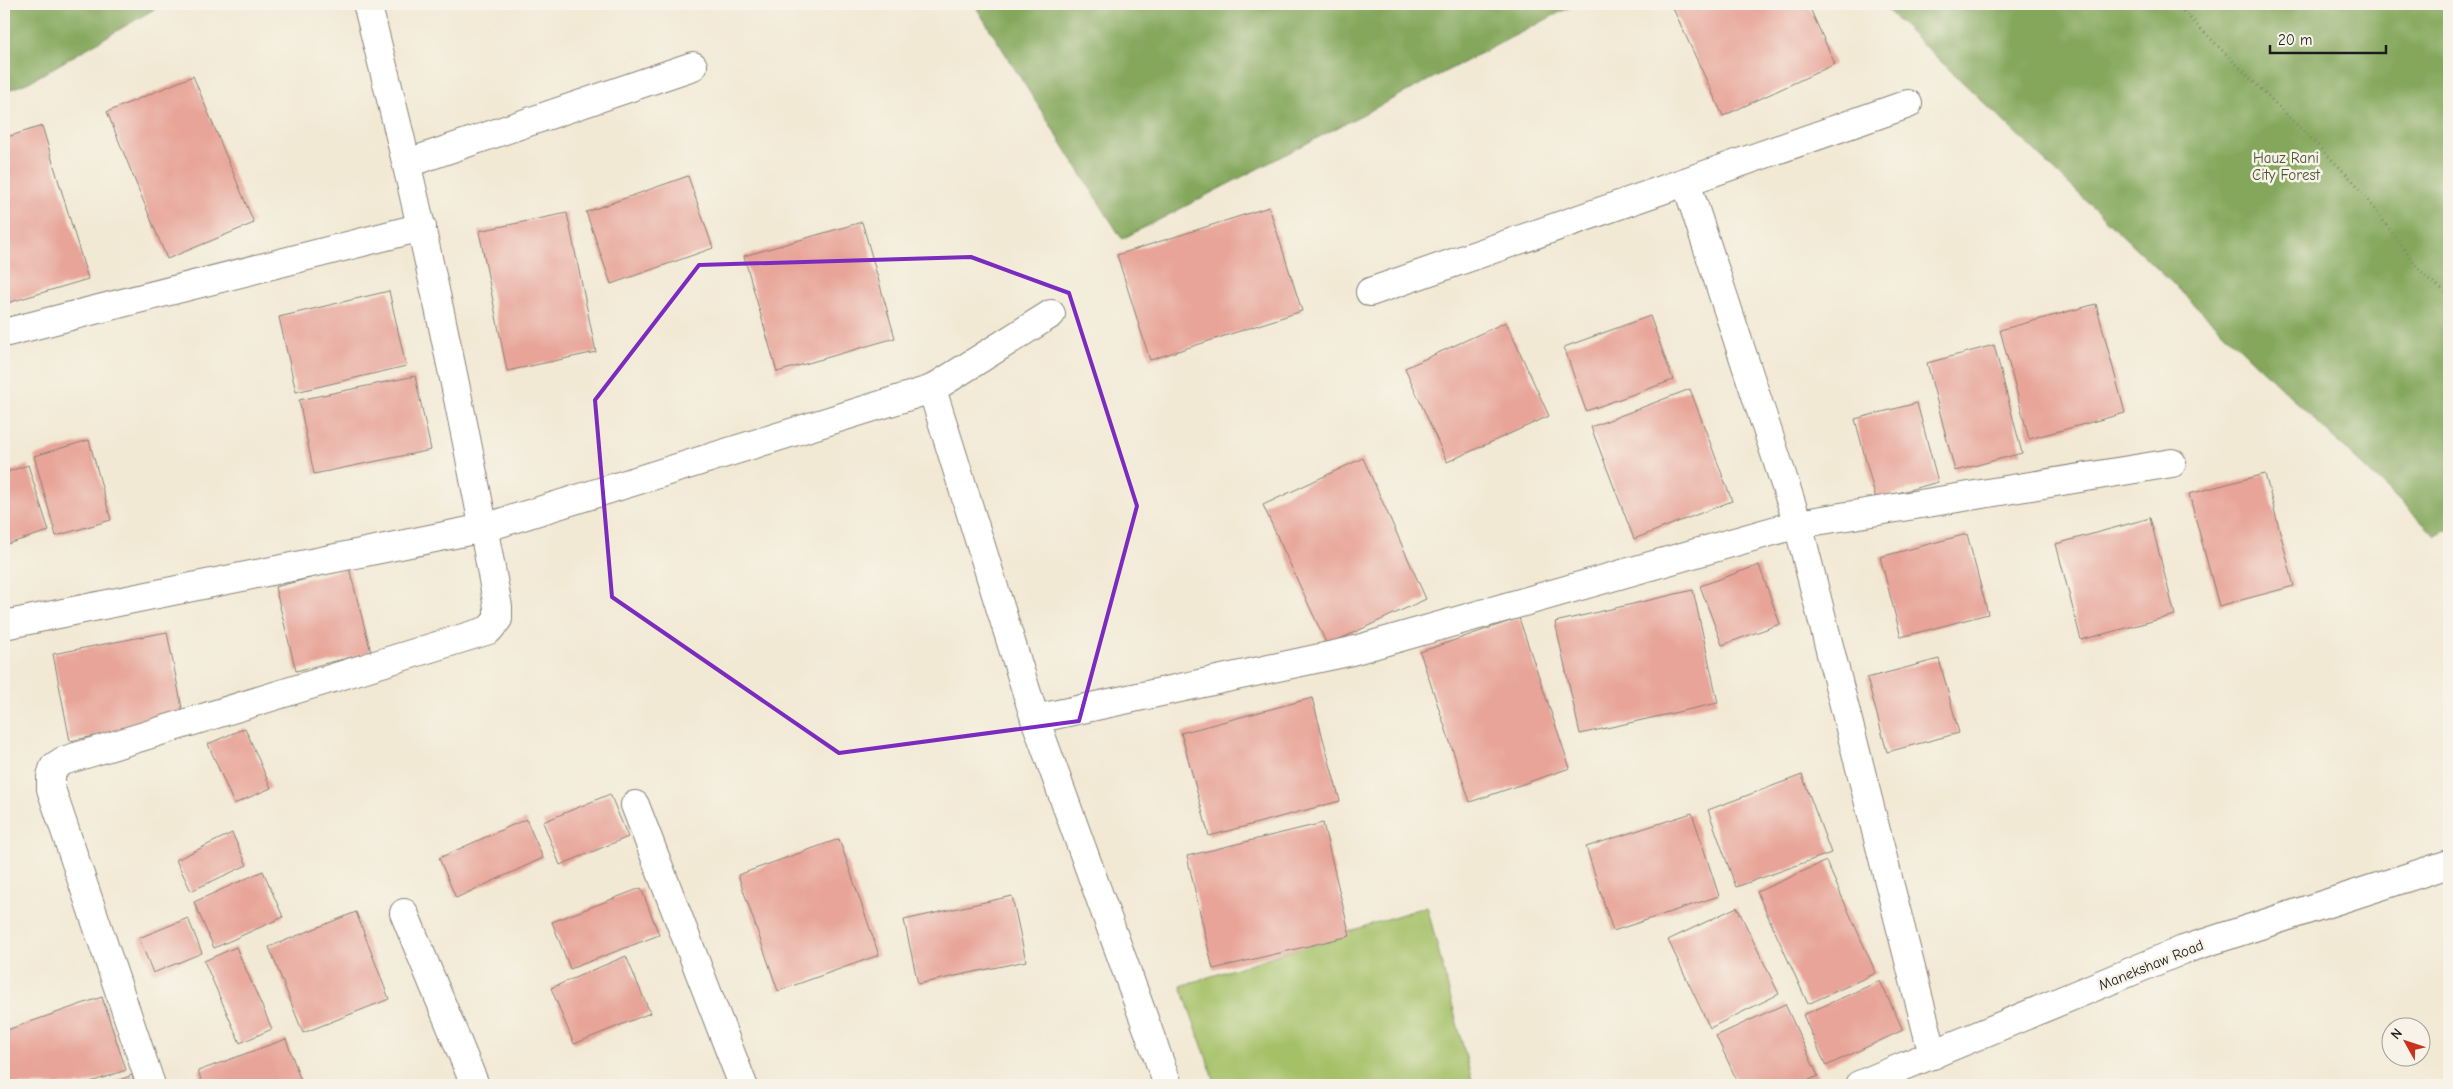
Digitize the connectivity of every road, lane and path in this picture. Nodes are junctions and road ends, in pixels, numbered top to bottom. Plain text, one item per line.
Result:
1 (2176, 4) edge
2 (368, 7) dead end
3 (693, 66) dead end
4 (1908, 104) dead end
5 (408, 163) junction
6 (1686, 182) junction
7 (422, 227) junction
8 (1370, 292) dead end
9 (2449, 294) edge
10 (1051, 314) dead end
11 (4, 333) edge
12 (932, 389) junction
13 (2172, 463) dead end
14 (1798, 524) junction
15 (484, 528) junction
16 (4, 625) edge
17 (1035, 719) junction
18 (635, 805) dead end
19 (2449, 864) edge
20 (404, 913) dead end
21 (1933, 1054) junction
22 (151, 1085) edge
23 (475, 1085) edge
24 (743, 1085) edge
25 (1168, 1085) edge
26 (1859, 1085) edge

1 - 9 path
2 - 5 street
3 - 5 street
4 - 6 street
5 - 7 street
6 - 8 street
6 - 14 street
7 - 11 street
7 - 15 street
10 - 12 street
12 - 15 street
12 - 17 street
13 - 14 street
14 - 17 street
14 - 21 street
15 - 16 street
15 - 22 street
17 - 25 street
18 - 24 street
19 - 21 street, Manekshaw Road
20 - 23 street
21 - 26 street, Manekshaw Road

